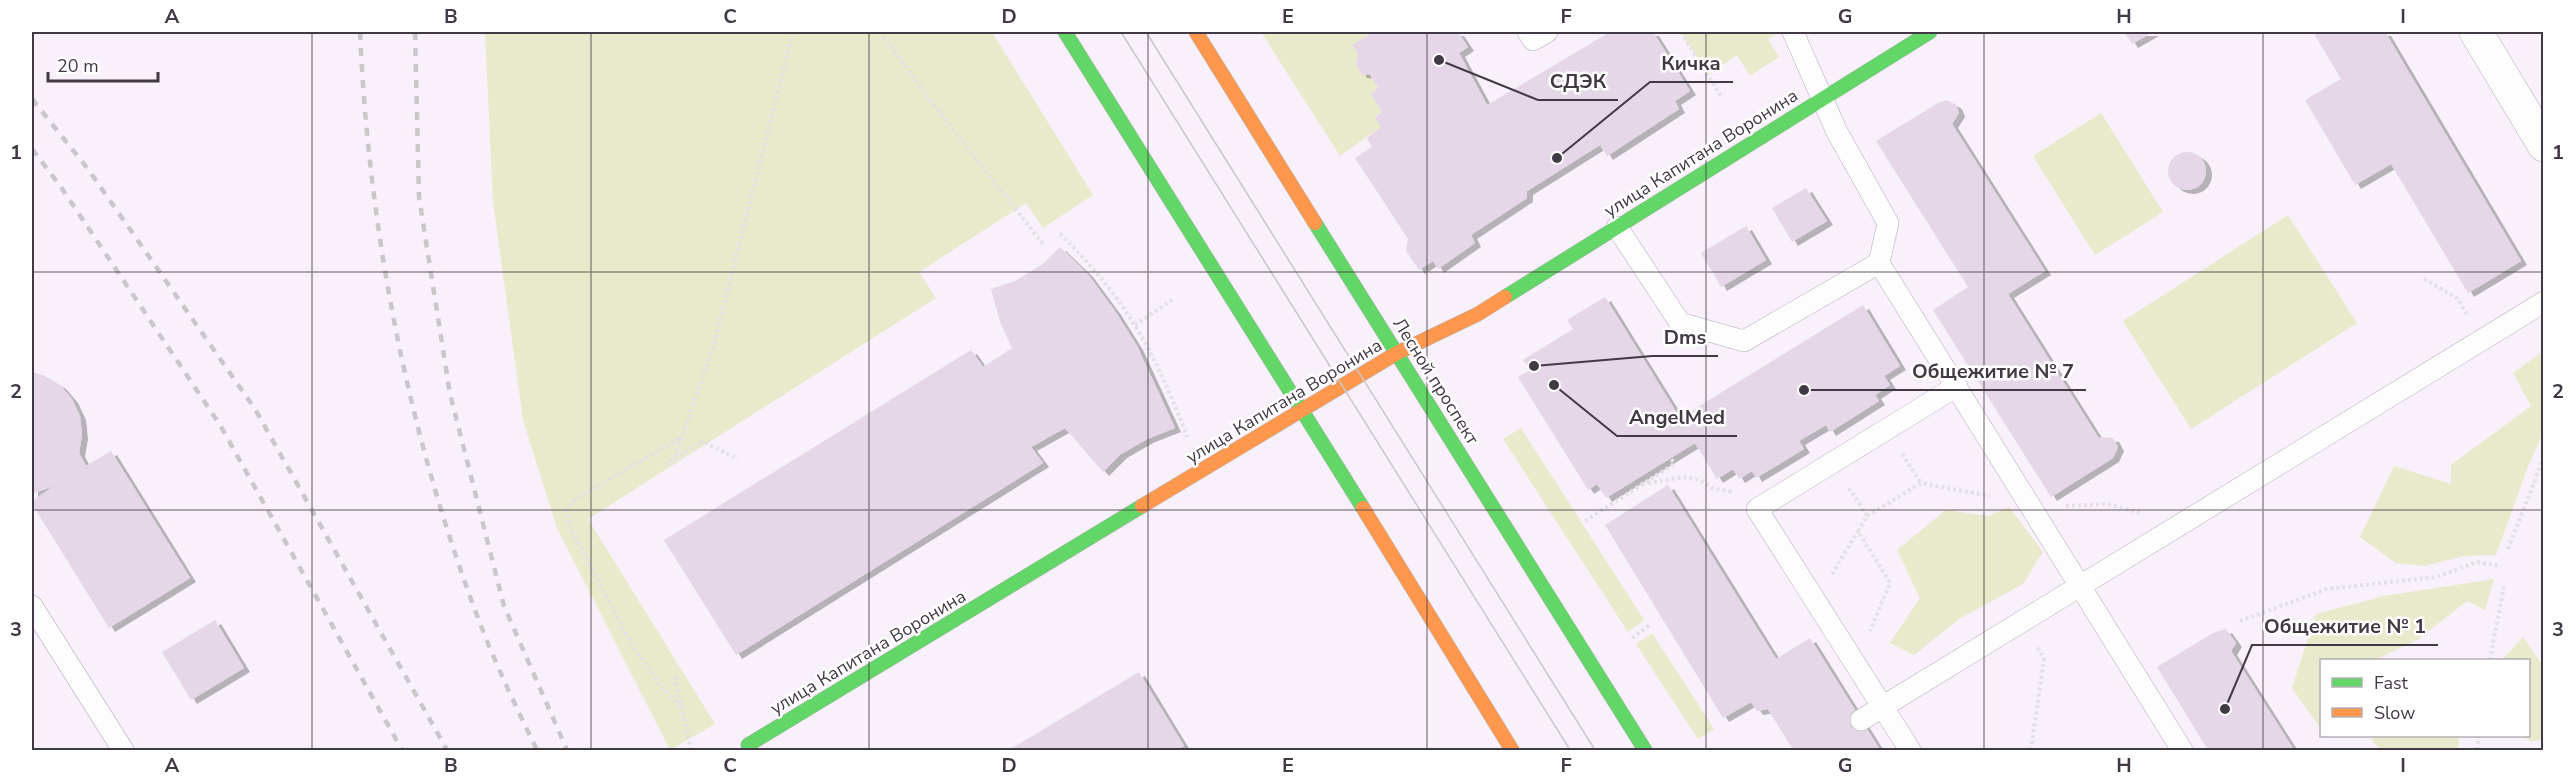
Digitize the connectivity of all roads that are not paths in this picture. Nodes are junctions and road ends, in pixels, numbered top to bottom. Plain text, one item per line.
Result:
1 (1065, 32) edge
2 (1196, 32) edge
3 (1528, 32) edge
4 (1547, 32) edge
5 (1793, 32) edge
6 (1930, 32) edge
7 (2476, 32) edge
8 (1822, 99) junction
9 (2544, 145) edge
10 (1617, 226) junction
11 (1879, 263) junction
12 (2544, 302) edge
13 (1397, 353) junction
14 (1957, 386) junction
15 (1302, 410) junction
16 (2080, 588) junction
17 (32, 606) edge
18 (1882, 706) junction
19 (1861, 720) dead end
20 (747, 745) dead end
21 (123, 750) edge
22 (1512, 750) edge
23 (1645, 750) edge
24 (1910, 750) edge
25 (2182, 750) edge

1 - 15 main road
2 - 13 main road, Лесной проспект
3 - 4 lane
5 - 8 lane
6 - 8 main road, улица Капитана Воронина
7 - 9 street
8 - 10 main road, улица Капитана Воронина
8 - 11 lane
10 - 11 lane
10 - 13 main road, улица Капитана Воронина
11 - 14 lane
12 - 16 lane
13 - 15 main road, улица Капитана Воронина
13 - 23 main road, Лесной проспект
14 - 16 lane
14 - 18 lane
15 - 20 main road, улица Капитана Воронина
15 - 22 main road
16 - 18 lane
16 - 25 lane
17 - 21 lane
18 - 19 lane
18 - 24 lane

